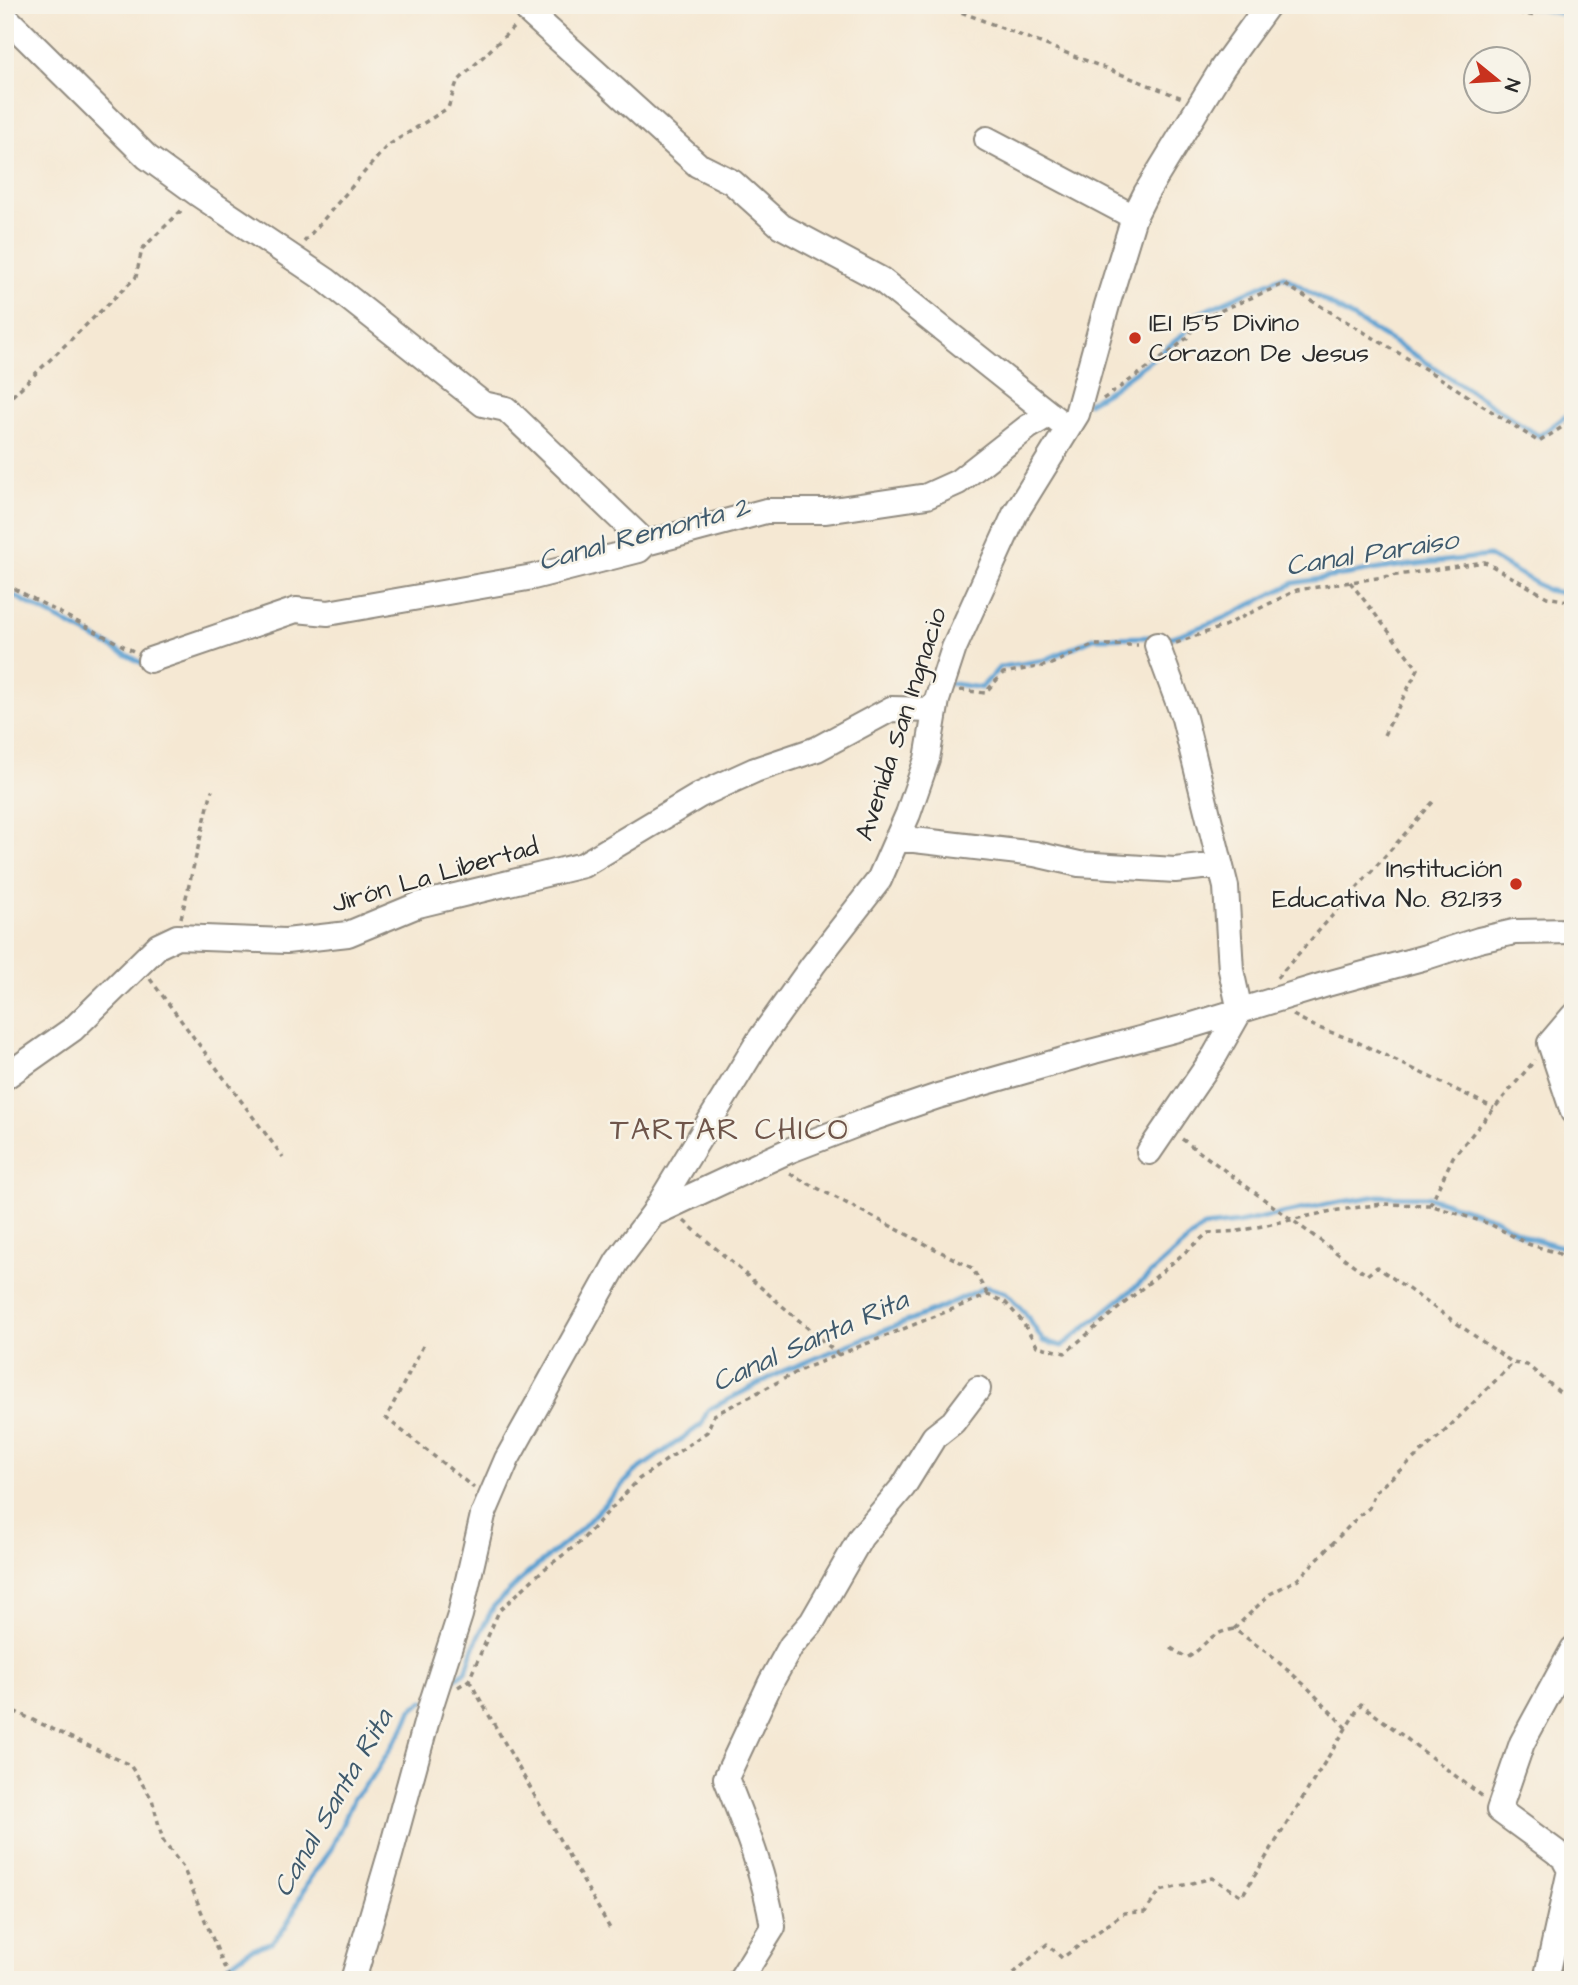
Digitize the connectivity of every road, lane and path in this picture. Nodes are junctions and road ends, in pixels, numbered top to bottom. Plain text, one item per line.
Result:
1 (943, 5) edge
2 (1268, 5) edge
3 (1479, 5) edge
4 (1542, 5) edge
5 (529, 12) joint
6 (5, 17) edge
7 (1200, 105) junction
8 (987, 139) dead end
9 (198, 194) junction
10 (1134, 217) junction
11 (291, 257) junction
12 (5, 403) edge
13 (1065, 419) junction
14 (1573, 420) edge
15 (646, 543) junction
16 (1350, 582) junction
17 (5, 584) edge
18 (1573, 602) edge
19 (1157, 645) junction
20 (150, 660) joint
21 (938, 699) junction
22 (1384, 735) dead end
23 (212, 790) dead end
24 (1433, 802) dead end
25 (897, 838) junction
26 (1220, 865) junction
27 (1573, 931) edge
28 (177, 937) junction
29 (139, 963) junction
30 (1269, 1003) junction
31 (1240, 1012) junction
32 (1573, 1016) edge
33 (1550, 1043) junction
34 (5, 1077) edge
35 (1494, 1108) junction
36 (1573, 1112) edge
37 (1166, 1127) junction
38 (1149, 1152) dead end
39 (284, 1157) dead end
40 (767, 1161) junction
41 (1430, 1205) junction
42 (661, 1211) junction
43 (1291, 1220) junction
44 (1573, 1265) edge
45 (988, 1295) junction
46 (423, 1346) dead end
47 (839, 1355) junction
48 (1513, 1363) junction
49 (978, 1390) dead end
50 (1573, 1403) edge
51 (489, 1500) junction
52 (1234, 1629) junction
53 (1171, 1648) dead end
54 (1573, 1649) edge
55 (469, 1680) junction
56 (431, 1705) junction
57 (5, 1707) edge
58 (1346, 1728) junction
59 (1499, 1810) junction
60 (612, 1932) dead end
61 (231, 1980) edge
62 (353, 1980) edge
63 (740, 1980) edge
64 (1006, 1980) edge
65 (1546, 1980) edge

1 - 7 path
2 - 7 street, Avenida San Ingnacio
3 - 4 path
5 - 11 path
5 - 13 street
6 - 9 street
7 - 10 street, Avenida San Ingnacio
8 - 10 street
9 - 11 street
9 - 12 path
10 - 13 street, Avenida San Ingnacio
11 - 15 street
13 - 14 path
13 - 15 street
13 - 21 street, Avenida San Ingnacio
15 - 20 street
16 - 18 path
16 - 19 path
16 - 22 path
17 - 20 path
19 - 21 path
19 - 26 street
21 - 25 street, Avenida San Ingnacio
21 - 28 street, Jirón La Libertad
23 - 28 path
24 - 30 path
25 - 26 street
25 - 42 street, Avenida San Ingnacio
26 - 31 street
27 - 30 street
28 - 29 street
29 - 34 street
29 - 39 path
30 - 31 street
30 - 35 path
31 - 37 street
31 - 40 street
32 - 33 street
33 - 35 path
33 - 36 street
35 - 41 path
37 - 38 street
37 - 43 path
40 - 42 street
40 - 45 path
41 - 43 path
41 - 44 path
42 - 47 path
42 - 51 street, Avenida San Ingnacio
43 - 45 path
43 - 48 path
45 - 47 path
46 - 51 path
47 - 55 path
48 - 50 path
48 - 52 path
49 - 63 street
51 - 56 street, Avenida San Ingnacio
52 - 53 path
52 - 58 path
54 - 59 street
55 - 56 path
55 - 60 path
56 - 62 street, Avenida San Ingnacio
57 - 61 path
58 - 59 path
58 - 64 path
59 - 65 street

